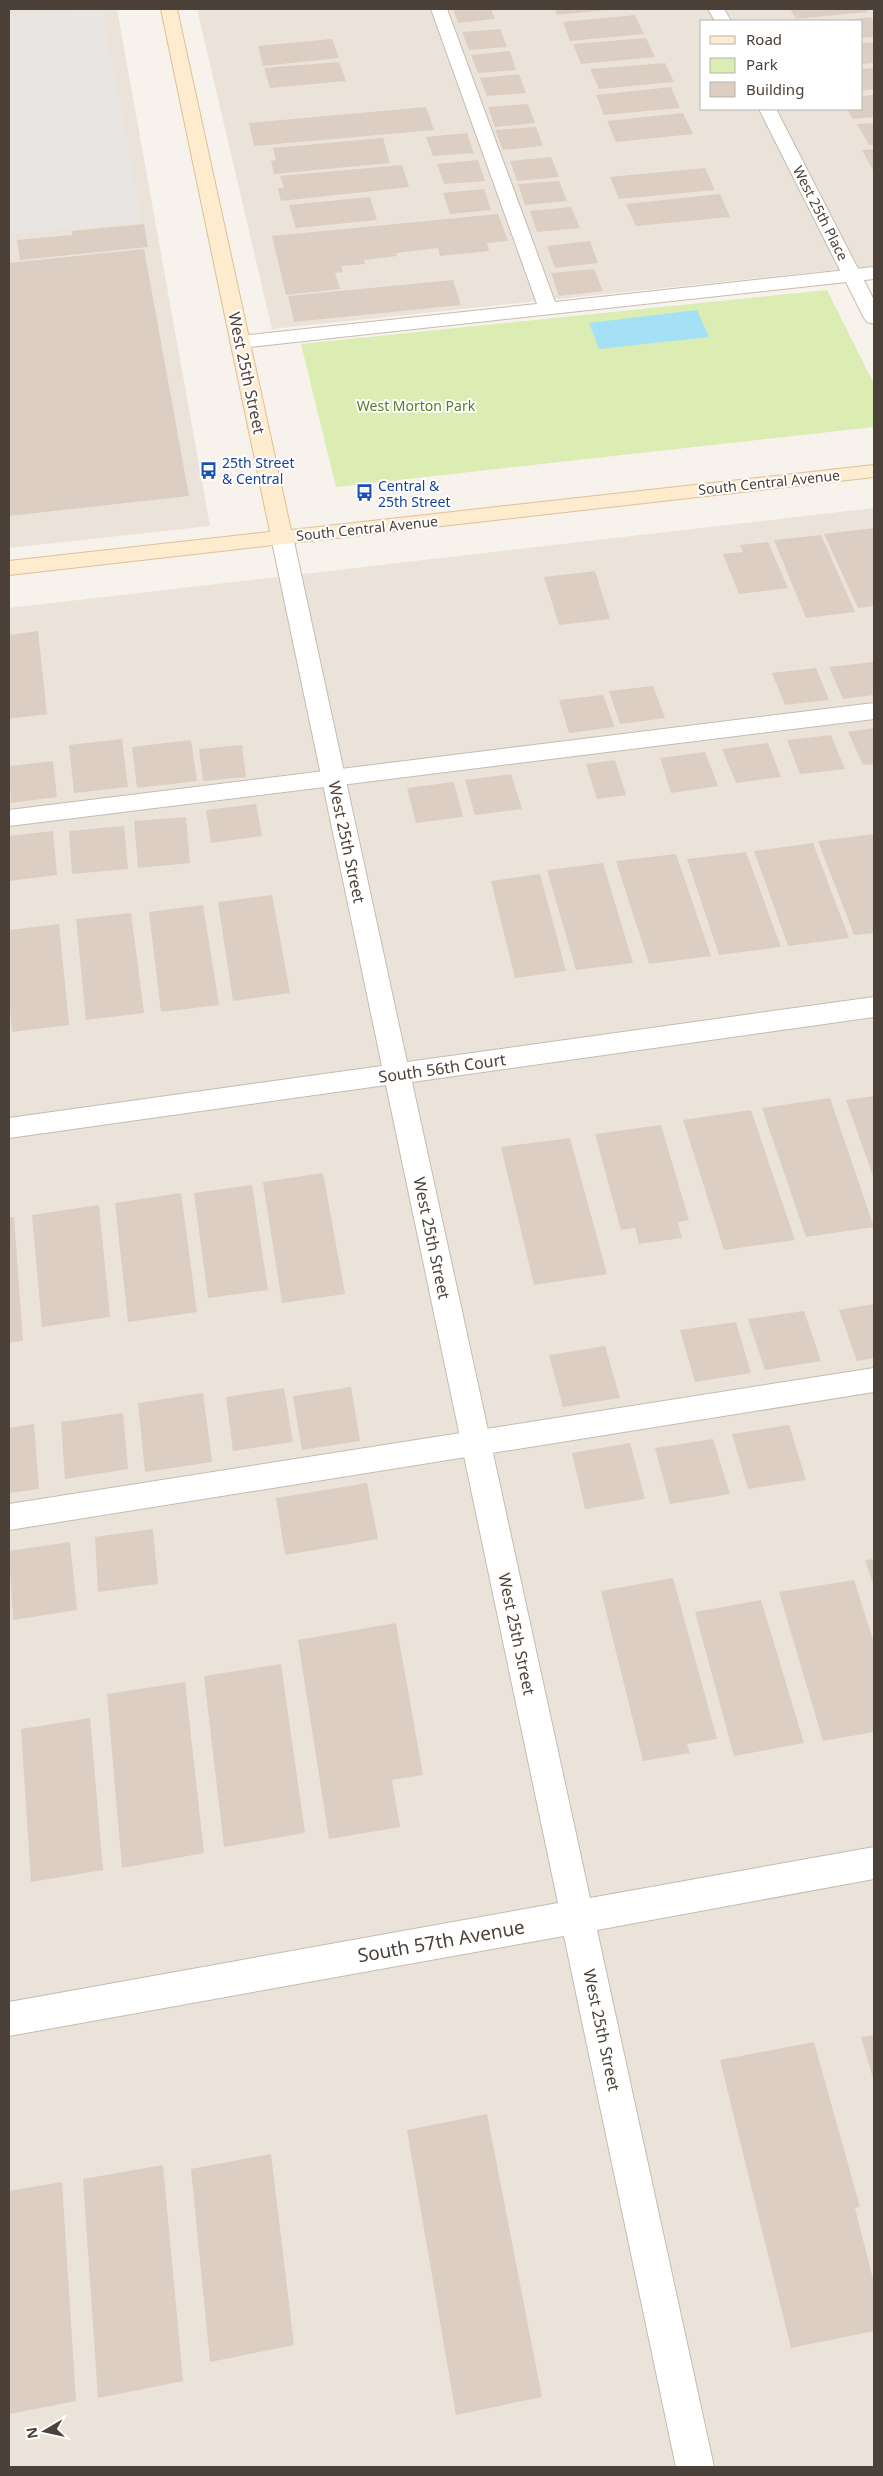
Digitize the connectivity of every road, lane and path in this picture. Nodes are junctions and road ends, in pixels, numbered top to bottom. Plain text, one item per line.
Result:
1 (169, 9) edge
2 (439, 9) edge
3 (716, 9) edge
4 (722, 20) edge
5 (768, 110) edge
6 (874, 274) edge
7 (853, 276) junction
8 (548, 308) junction
9 (874, 318) edge
10 (240, 342) junction
11 (874, 471) edge
12 (282, 537) junction
13 (9, 568) edge
14 (874, 711) edge
15 (333, 778) junction
16 (9, 818) edge
17 (874, 1007) edge
18 (397, 1074) junction
19 (9, 1128) edge
20 (874, 1380) edge
21 (476, 1443) junction
22 (9, 1517) edge
23 (874, 1863) edge
24 (577, 1916) junction
25 (9, 2019) edge
26 (695, 2467) edge

1 - 10 street, West 25th Street
2 - 8 street
3 - 4 street
5 - 7 street, West 25th Place
6 - 7 street
7 - 8 street
7 - 9 street, West 25th Place
8 - 10 street
10 - 12 street, West 25th Street
11 - 12 street, South Central Avenue
12 - 13 street, South Central Avenue
12 - 15 street, West 25th Street
14 - 15 street
15 - 16 street
15 - 18 street, West 25th Street
17 - 18 street, South 56th Court
18 - 19 street, South 56th Court
18 - 21 street, West 25th Street
20 - 21 street
21 - 22 street
21 - 24 street, West 25th Street
23 - 24 street, South 57th Avenue
24 - 25 street, South 57th Avenue
24 - 26 street, West 25th Street

